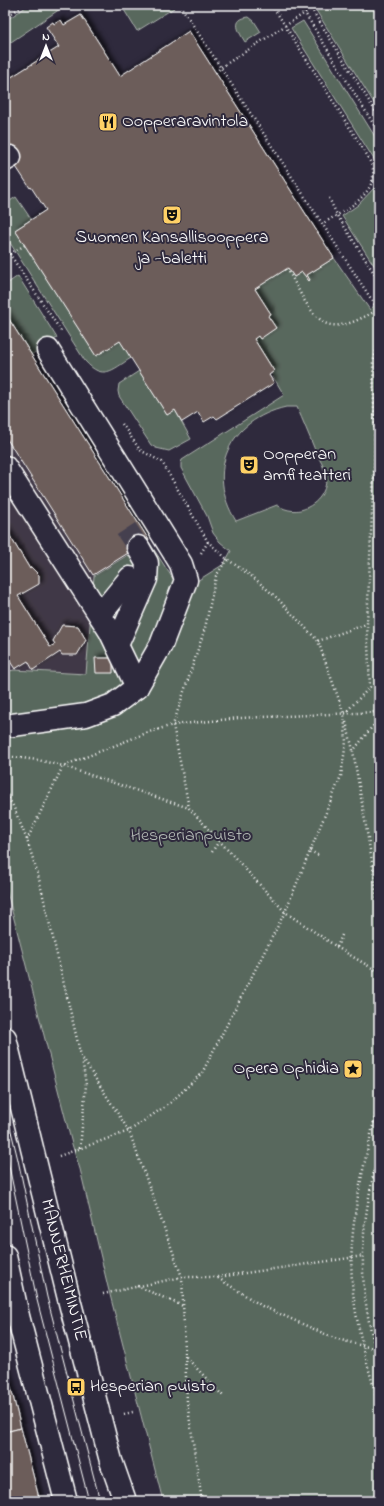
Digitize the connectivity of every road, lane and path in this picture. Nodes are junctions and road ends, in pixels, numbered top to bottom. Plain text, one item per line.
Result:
1 (15, 5) edge
2 (25, 5) edge
3 (180, 5) edge
4 (272, 5) edge
5 (300, 5) edge
6 (309, 5) edge
7 (310, 9) junction
8 (5, 11) edge
9 (304, 13) junction
10 (5, 17) edge
11 (285, 26) junction
12 (220, 68) junction
13 (216, 73) dead end
14 (379, 117) edge
15 (379, 133) edge
16 (372, 181) junction
17 (379, 181) edge
18 (329, 198) dead end
19 (337, 215) junction
20 (322, 224) junction
21 (25, 245) dead end
22 (5, 247) edge
23 (10, 254) junction
24 (289, 272) dead end
25 (379, 281) edge
26 (379, 309) edge
27 (62, 332) dead end
28 (379, 340) edge
29 (48, 350) dead end
30 (118, 417) dead end
31 (5, 467) edge
32 (138, 547) tunnel mouth
33 (227, 559) junction
34 (130, 578) dead end
35 (100, 614) junction
36 (367, 624) junction
37 (318, 642) junction
38 (117, 646) junction
39 (137, 687) junction
40 (379, 712) edge
41 (344, 714) junction
42 (379, 720) edge
43 (173, 725) junction
44 (5, 726) edge
45 (353, 751) junction
46 (5, 756) edge
47 (63, 766) junction
48 (5, 791) edge
49 (188, 808) junction
50 (27, 840) junction
51 (219, 841) junction
52 (310, 851) junction
53 (212, 852) dead end
54 (318, 855) dead end
55 (286, 912) junction
56 (379, 917) edge
57 (342, 935) dead end
58 (337, 947) junction
59 (379, 972) edge
60 (5, 1038) edge
61 (81, 1056) junction
62 (379, 1099) edge
63 (129, 1131) junction
64 (80, 1148) junction
65 (379, 1150) edge
66 (59, 1156) dead end
67 (5, 1256) edge
68 (363, 1256) junction
69 (351, 1258) junction
70 (182, 1278) junction
71 (218, 1278) junction
72 (136, 1286) junction
73 (8, 1287) edge
74 (103, 1294) dead end
75 (182, 1306) junction
76 (363, 1346) junction
77 (375, 1348) junction
78 (185, 1356) junction
79 (379, 1362) edge
80 (224, 1397) dead end
81 (379, 1406) edge
82 (133, 1412) dead end
83 (124, 1414) dead end
84 (66, 1501) edge
85 (125, 1501) edge
86 (202, 1501) edge

1 - 8 path
2 - 10 path
3 - 12 path
4 - 11 path
5 - 9 path
6 - 7 path
7 - 9 path
7 - 14 path
9 - 11 path
9 - 15 path
11 - 12 path
11 - 16 path
12 - 13 path
12 - 20 path
16 - 17 path
16 - 19 path
18 - 19 path
19 - 20 path
19 - 25 path
20 - 26 path
21 - 23 path
22 - 23 path
23 - 27 path
24 - 26 path
28 - 36 path
29 - 39 main road
30 - 33 path
31 - 35 main road
32 - 38 main road
33 - 37 path
33 - 43 path
34 - 35 main road
35 - 38 main road
36 - 37 path
36 - 41 path
37 - 41 path
38 - 39 main road
39 - 44 main road
40 - 41 path
41 - 43 path
41 - 45 path
41 - 52 path
42 - 45 path
43 - 47 path
43 - 49 path
45 - 56 path
46 - 47 path
47 - 49 path
47 - 50 path
48 - 50 path
49 - 51 path
50 - 61 path
51 - 53 path
51 - 55 path
52 - 54 path
52 - 55 path
55 - 58 path
55 - 63 path
57 - 58 path
58 - 59 path
60 - 85 main road, MANNERHEIMINTIE
61 - 63 path
61 - 64 path
62 - 69 path
63 - 64 path
63 - 70 path
64 - 66 path
65 - 68 path
67 - 73 main road
68 - 69 path
68 - 77 path
69 - 71 path
69 - 76 path
70 - 71 path
70 - 72 path
70 - 75 path
71 - 76 path
72 - 74 path
72 - 75 path
73 - 84 main road
75 - 78 path
76 - 77 path
76 - 81 path
77 - 79 path
78 - 80 path
78 - 86 path
82 - 83 path

